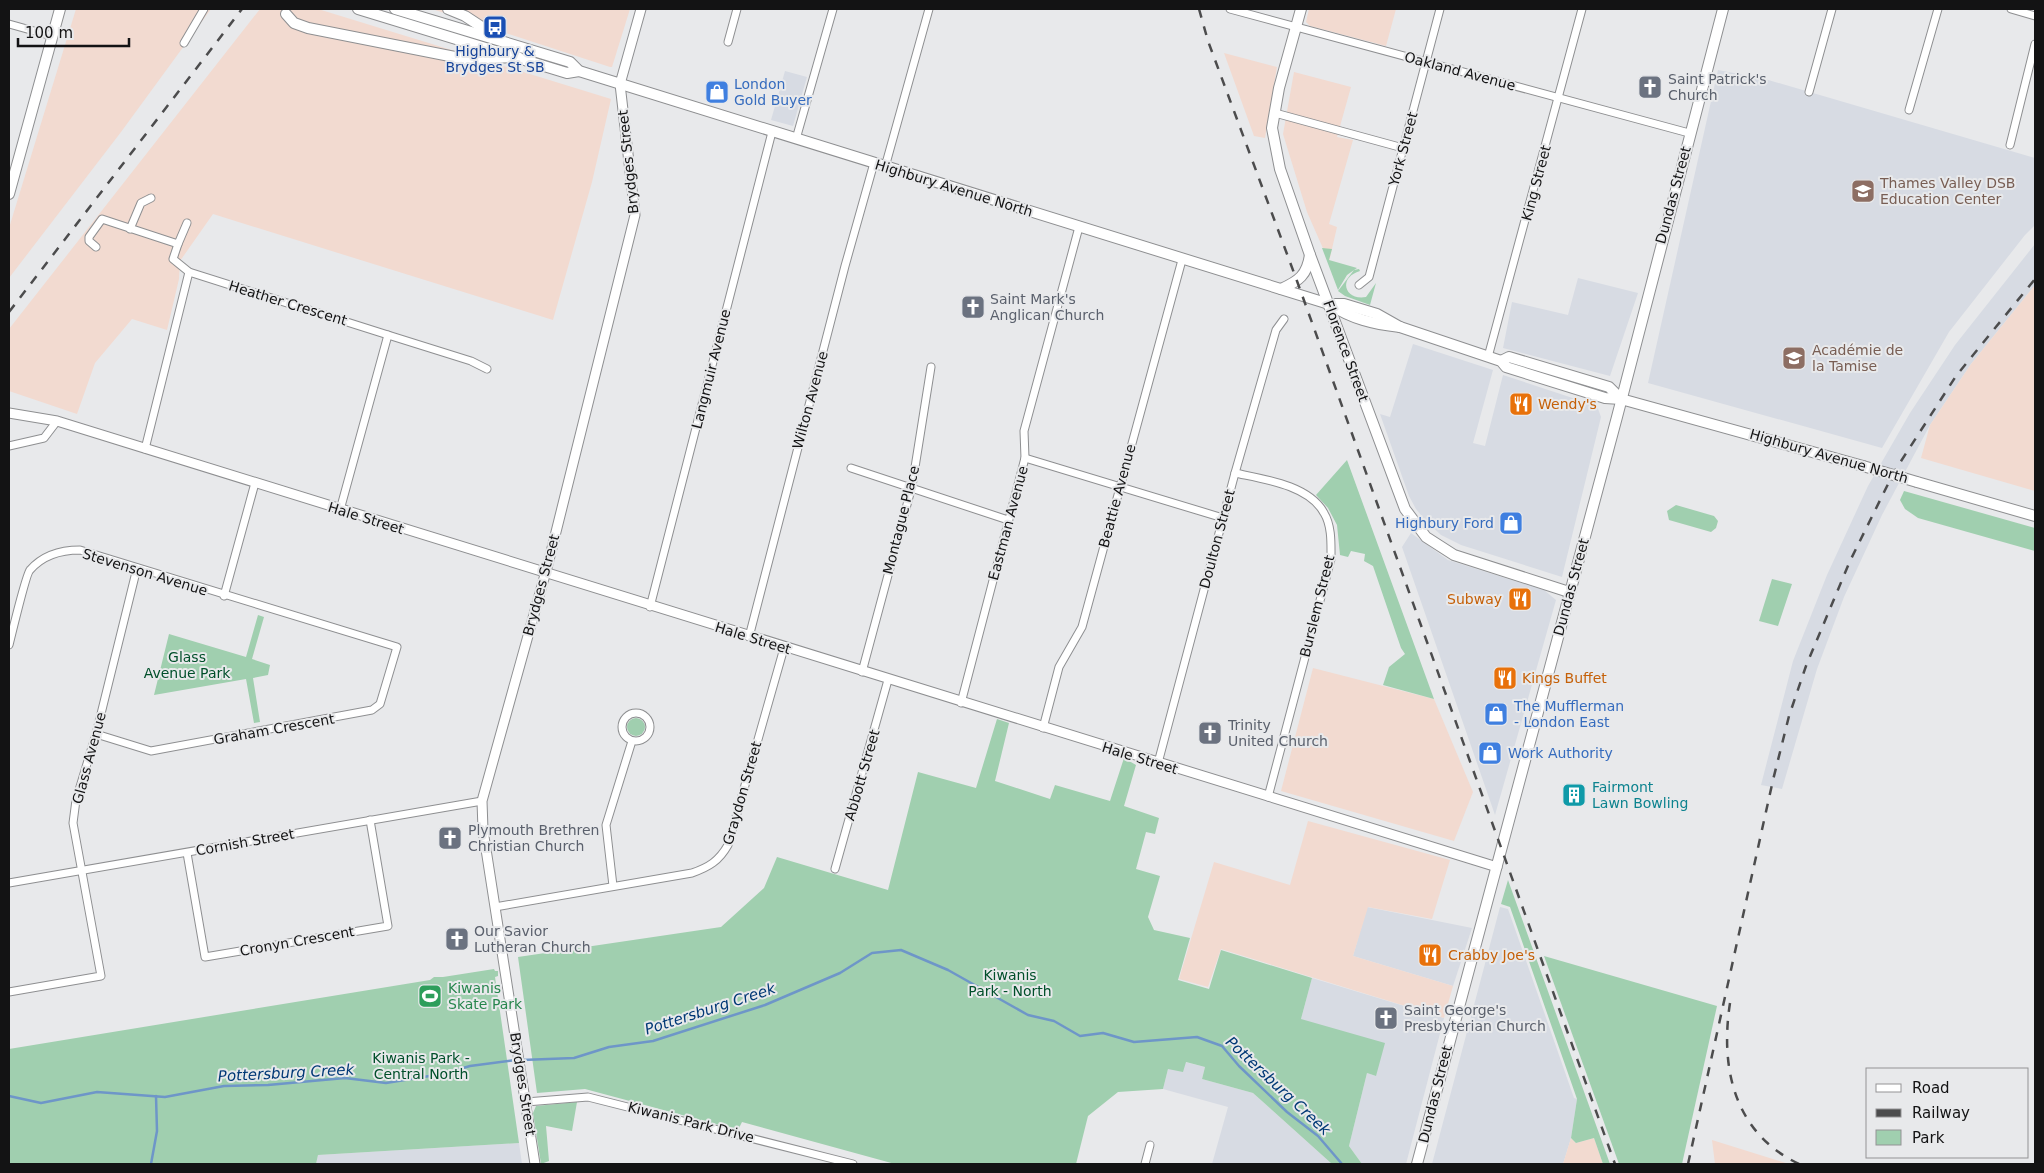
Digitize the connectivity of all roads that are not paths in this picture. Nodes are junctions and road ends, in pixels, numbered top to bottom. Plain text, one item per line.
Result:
1 (60, 9) edge
2 (204, 9) edge
3 (358, 9) edge
4 (395, 9) edge
5 (448, 9) edge
6 (641, 9) edge
7 (737, 9) edge
8 (833, 9) edge
9 (929, 9) edge
10 (1230, 9) edge
11 (1301, 9) edge
12 (1440, 9) edge
13 (1582, 9) edge
14 (1723, 9) edge
15 (1832, 9) edge
16 (1938, 9) edge
17 (2011, 9) edge
18 (286, 11) edge
19 (2035, 16) edge
20 (9, 24) edge
21 (1296, 27) junction
22 (52, 36) junction
23 (503, 41) junction
24 (728, 42) dead end
25 (184, 43) dead end
26 (2035, 44) edge
27 (518, 57) junction
28 (1426, 62) junction
29 (579, 71) junction
30 (620, 84) junction
31 (1809, 92) dead end
32 (1559, 97) junction
33 (1909, 110) dead end
34 (1275, 113) junction
35 (772, 132) junction
36 (1690, 133) junction
37 (796, 139) junction
38 (2010, 144) dead end
39 (1403, 148) junction
40 (874, 163) junction
41 (885, 167) junction
42 (9, 194) edge
43 (152, 198) dead end
44 (187, 223) dead end
45 (1079, 227) junction
46 (130, 229) junction
47 (178, 244) junction
48 (96, 248) dead end
49 (1310, 255) junction
50 (1182, 260) junction
51 (188, 272) junction
52 (1360, 285) dead end
53 (1281, 289) junction
54 (1329, 304) junction
55 (1284, 318) dead end
56 (388, 335) junction
57 (1488, 357) junction
58 (930, 367) dead end
59 (487, 369) dead end
60 (1622, 399) junction
61 (9, 413) edge
62 (57, 421) junction
63 (9, 446) edge
64 (146, 449) junction
65 (1025, 458) junction
66 (851, 468) dead end
67 (1235, 473) junction
68 (255, 484) junction
69 (912, 486) junction
70 (1120, 487) junction
71 (340, 510) junction
72 (2035, 516) edge
73 (1223, 518) junction
74 (1008, 520) junction
75 (137, 568) junction
76 (545, 574) junction
77 (1569, 592) junction
78 (224, 596) junction
79 (650, 606) junction
80 (749, 637) junction
81 (383, 643) joint
82 (9, 644) edge
83 (784, 648) junction
84 (862, 672) junction
85 (888, 680) junction
86 (961, 702) junction
87 (1043, 728) junction
88 (96, 734) junction
89 (632, 740) dead end
90 (1158, 763) junction
91 (1268, 797) junction
92 (482, 801) junction
93 (370, 820) junction
94 (187, 853) junction
95 (1497, 868) junction
96 (835, 869) dead end
97 (80, 870) junction
98 (9, 883) edge
99 (613, 886) junction
100 (495, 907) junction
101 (9, 992) edge
102 (526, 1102) junction
103 (1150, 1145) dead end
104 (535, 1164) edge
105 (854, 1164) edge
106 (1145, 1164) edge
107 (1417, 1164) edge

1 - 22 main road
2 - 25 street
3 - 27 main road, Highbury Avenue North
4 - 23 main road, Highbury Avenue North
5 - 23 main road
6 - 30 street, Brydges Street
7 - 24 street
8 - 37 street
9 - 41 street
10 - 21 street, Oakland Avenue
11 - 21 main road, Florence Street
12 - 28 street, York Street
13 - 32 street, King Street
14 - 36 main road, Dundas Street
15 - 31 street
16 - 33 street
17 - 19 street
18 - 27 main road
20 - 22 street
21 - 28 street, Oakland Avenue
21 - 34 main road, Florence Street
22 - 42 main road
23 - 29 main road, Highbury Avenue North
26 - 38 street
27 - 29 main road, Highbury Avenue North
28 - 32 street, Oakland Avenue
28 - 39 street, York Street
29 - 30 main road, Highbury Avenue North
30 - 35 main road, Highbury Avenue North
30 - 76 street, Brydges Street
32 - 36 street, Oakland Avenue
32 - 57 street, King Street
34 - 39 street
34 - 49 main road, Florence Street
35 - 37 main road, Highbury Avenue North
35 - 79 street, Langmuir Avenue
36 - 60 main road, Dundas Street
37 - 40 main road, Highbury Avenue North
39 - 52 street, York Street
40 - 41 main road, Highbury Avenue North
40 - 80 street, Wilton Avenue
41 - 45 main road, Highbury Avenue North
43 - 46 street
44 - 47 street
45 - 50 main road, Highbury Avenue North
45 - 65 street, Eastman Avenue
46 - 47 street
46 - 48 street
47 - 51 street
49 - 53 main road
49 - 54 main road, Florence Street
50 - 53 main road, Highbury Avenue North
50 - 70 street, Beattie Avenue
51 - 56 street, Heather Crescent
51 - 64 street
53 - 54 main road, Highbury Avenue North
54 - 57 main road, Highbury Avenue North
54 - 77 main road, Florence Street
55 - 67 street, Doulton Street
56 - 59 street, Heather Crescent
56 - 71 street
57 - 60 main road, Highbury Avenue North
58 - 69 street, Montague Place
60 - 72 main road, Highbury Avenue North, bridge
60 - 77 main road, Dundas Street
61 - 62 street, Hale Street
62 - 63 street
62 - 64 street, Hale Street
64 - 68 street, Hale Street
65 - 70 street
65 - 74 street, Eastman Avenue
66 - 69 street
67 - 73 street, Doulton Street
67 - 91 street, Burslem Street
68 - 71 street, Hale Street
68 - 78 street, Stevenson Avenue
69 - 74 street
69 - 84 street, Montague Place
70 - 73 street
70 - 87 street, Beattie Avenue
71 - 76 street, Hale Street
73 - 90 street, Doulton Street
74 - 86 street, Eastman Avenue
75 - 78 street, Stevenson Avenue
75 - 82 street, Stevenson Avenue
75 - 88 street, Glass Avenue
76 - 79 street, Hale Street
76 - 92 street, Brydges Street
77 - 95 main road, Dundas Street
78 - 81 street, Stevenson Avenue
79 - 80 street, Hale Street
80 - 83 street, Hale Street
81 - 88 street, Graham Crescent
83 - 84 street, Hale Street
83 - 99 street, Graydon Street
84 - 85 street, Hale Street
85 - 86 street, Hale Street
85 - 96 street, Abbott Street
86 - 87 street, Hale Street
87 - 90 street, Hale Street
88 - 97 street, Glass Avenue
89 - 99 street
90 - 91 street, Hale Street
91 - 95 street, Hale Street
92 - 93 street, Cornish Street
92 - 100 street, Brydges Street
93 - 94 street, Cornish Street
93 - 94 street, Cronyn Crescent
94 - 97 street, Cornish Street
95 - 107 main road, Dundas Street
97 - 98 street, Cornish Street
97 - 101 street, Glass Avenue
99 - 100 street, Graydon Street
100 - 102 street, Brydges Street
102 - 104 street, Brydges Street
102 - 105 street, Kiwanis Park Drive
103 - 106 street

